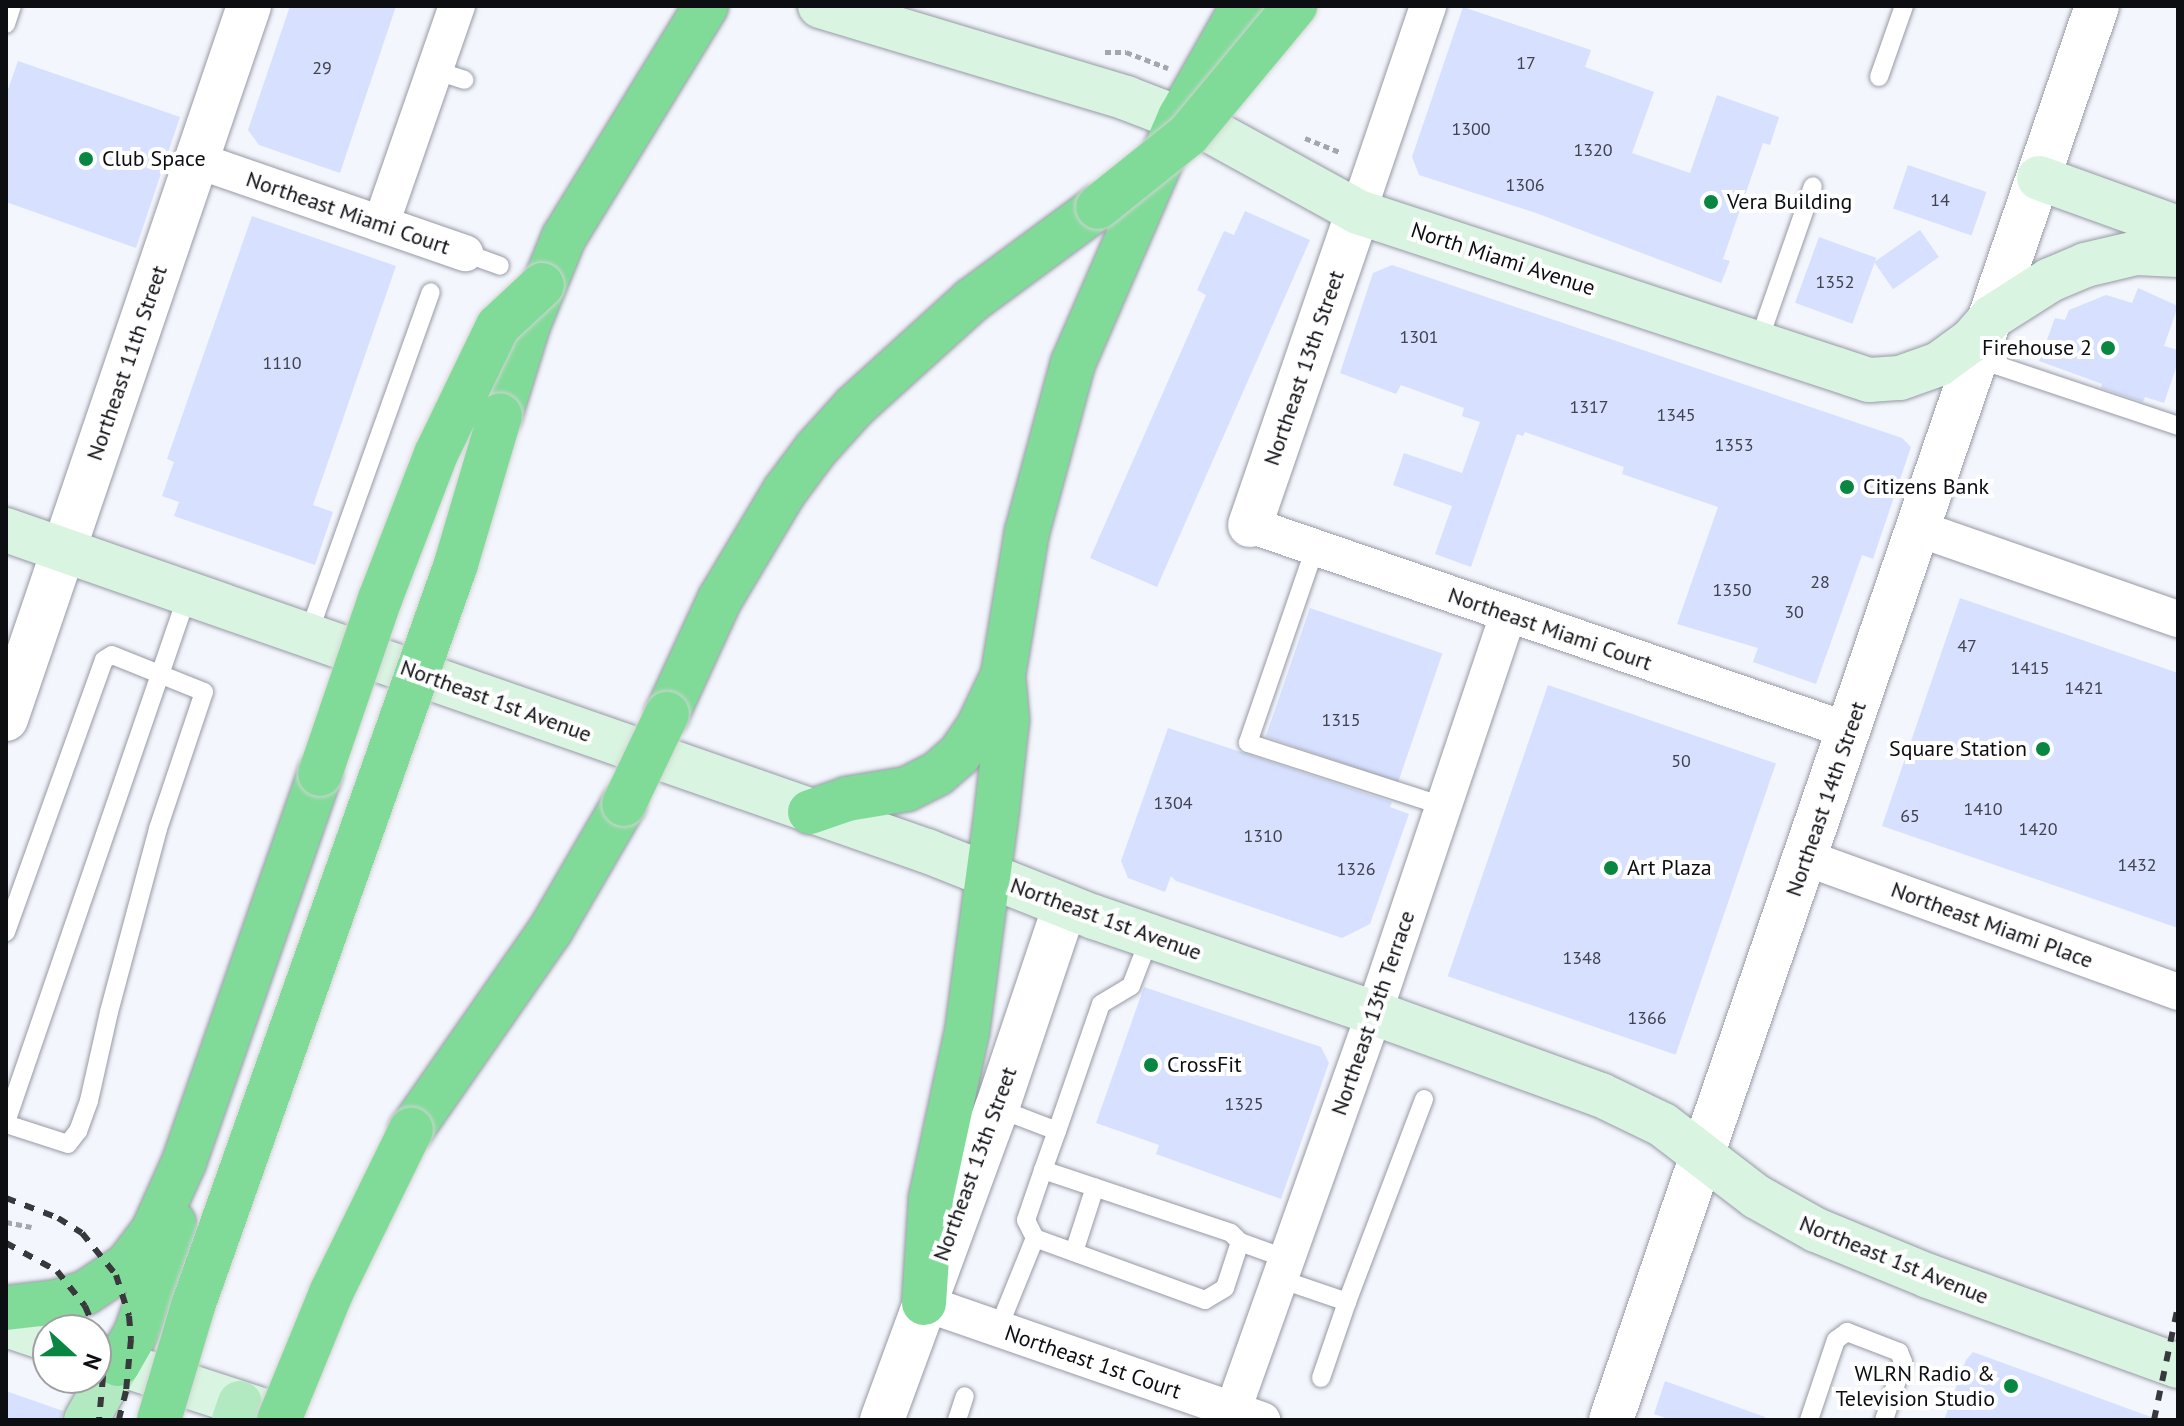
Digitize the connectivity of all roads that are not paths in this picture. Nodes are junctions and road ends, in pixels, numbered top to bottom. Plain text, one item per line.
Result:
1 (12, 6) edge
2 (249, 6) edge
3 (457, 6) edge
4 (706, 6) edge
5 (820, 6) edge
6 (1243, 6) edge
7 (1295, 6) edge
8 (1428, 6) edge
9 (1904, 6) edge
10 (2097, 6) edge
11 (6, 24) edge
12 (1879, 77) dead end
13 (1180, 117) junction
14 (196, 160) junction
15 (2039, 178) junction
16 (1813, 186) dead end
17 (1358, 212) junction
18 (381, 224) junction
19 (2178, 228) edge
20 (465, 253) joint
21 (2178, 255) edge
22 (500, 266) dead end
23 (542, 285) junction
24 (431, 292) dead end
25 (1992, 317) junction
26 (1758, 343) junction
27 (1978, 359) junction
28 (2178, 426) edge
29 (1250, 525) joint
30 (1919, 529) junction
31 (6, 530) edge
32 (1315, 548) junction
33 (64, 550) junction
34 (188, 593) junction
35 (1508, 615) junction
36 (2178, 619) edge
37 (308, 635) junction
38 (160, 673) junction
39 (1003, 675) junction
40 (6, 719) edge
41 (1850, 731) junction
42 (1443, 806) junction
43 (810, 812) junction
44 (1806, 858) junction
45 (988, 875) junction
46 (1065, 906) junction
47 (6, 932) edge
48 (1150, 937) junction
49 (2178, 992) edge
50 (1374, 1013) junction
51 (1424, 1099) dead end
52 (997, 1108) junction
53 (6, 1123) edge
54 (1057, 1131) junction
55 (1703, 1157) junction
56 (184, 1162) junction
57 (1043, 1170) junction
58 (1095, 1187) junction
59 (1035, 1238) junction
60 (1240, 1242) junction
61 (1074, 1252) junction
62 (1284, 1269) junction
63 (1347, 1302) junction
64 (924, 1303) junction
65 (6, 1308) edge
66 (6, 1325) edge
67 (998, 1329) junction
68 (32, 1334) edge
69 (112, 1355) edge
70 (112, 1362) edge
71 (2178, 1366) edge
72 (1321, 1378) dead end
73 (95, 1394) edge
74 (965, 1396) dead end
75 (237, 1411) edge
76 (1238, 1415) edge
77 (86, 1420) edge
78 (159, 1420) edge
79 (279, 1420) edge
80 (293, 1420) edge
81 (882, 1420) edge
82 (957, 1420) edge
83 (1611, 1420) edge
84 (1809, 1420) edge
85 (1884, 1420) edge

1 - 11 lane
2 - 14 street, Northeast 11th Street
3 - 18 street
4 - 23 highway
5 - 13 main road, North Miami Avenue
6 - 13 highway
7 - 79 highway, bridge
8 - 17 street
9 - 12 lane
10 - 15 street, Northeast 14th Street
13 - 17 main road, North Miami Avenue
13 - 39 highway
14 - 18 street, Northeast Miami Court
14 - 33 street, Northeast 11th Street
15 - 19 main road
15 - 25 street, Northeast 14th Street
16 - 26 lane
17 - 26 main road, North Miami Avenue
17 - 29 street, Northeast 13th Street
18 - 20 street, Northeast Miami Court
20 - 22 lane, Northeast Miami Court
21 - 25 main road, North Miami Avenue
23 - 56 highway, bridge
23 - 78 highway, bridge
24 - 37 lane
25 - 26 main road, North Miami Avenue
25 - 27 street, Northeast 14th Street
27 - 28 lane
27 - 30 street, Northeast 14th Street
29 - 32 street, Northeast Miami Court
30 - 36 street
30 - 41 street, Northeast 14th Street
31 - 33 main road, Northeast 1st Avenue
32 - 35 street, Northeast Miami Court
32 - 42 lane
33 - 34 main road, Northeast 1st Avenue
33 - 40 street, Northeast 11th Street
34 - 37 main road, Northeast 1st Avenue
34 - 38 lane
35 - 41 street, Northeast Miami Court
35 - 42 street, Northeast 13th Terrace
37 - 43 main road, Northeast 1st Avenue
38 - 47 lane
38 - 53 lane
38 - 53 lane
39 - 43 highway
39 - 45 highway
41 - 44 street, Northeast 14th Street
42 - 50 street, Northeast 13th Terrace
43 - 45 main road, Northeast 1st Avenue
44 - 49 street, Northeast Miami Place
44 - 55 street, Northeast 14th Street
45 - 46 main road, Northeast 1st Avenue
45 - 64 highway
46 - 48 main road, Northeast 1st Avenue
46 - 52 street, Northeast 13th Street
48 - 50 main road, Northeast 1st Avenue
48 - 54 lane
50 - 55 main road, Northeast 1st Avenue
50 - 62 street, Northeast 13th Terrace
51 - 63 lane
52 - 54 lane
52 - 64 street, Northeast 13th Street
54 - 57 lane
55 - 71 main road, Northeast 1st Avenue
55 - 83 street, Northeast 14th Street
56 - 65 highway
56 - 69 highway
57 - 58 lane
57 - 59 lane
58 - 60 lane
58 - 61 lane
59 - 61 lane
59 - 67 lane
60 - 61 lane
60 - 62 lane
62 - 63 lane
62 - 76 street, Northeast 13th Terrace
63 - 72 lane
64 - 67 street, Northeast 1st Court
64 - 81 street, Northeast 13th Street
66 - 68 main road
67 - 76 street, Northeast 1st Court
70 - 75 main road
73 - 77 main road
74 - 82 lane
75 - 80 main road
84 - 85 lane

